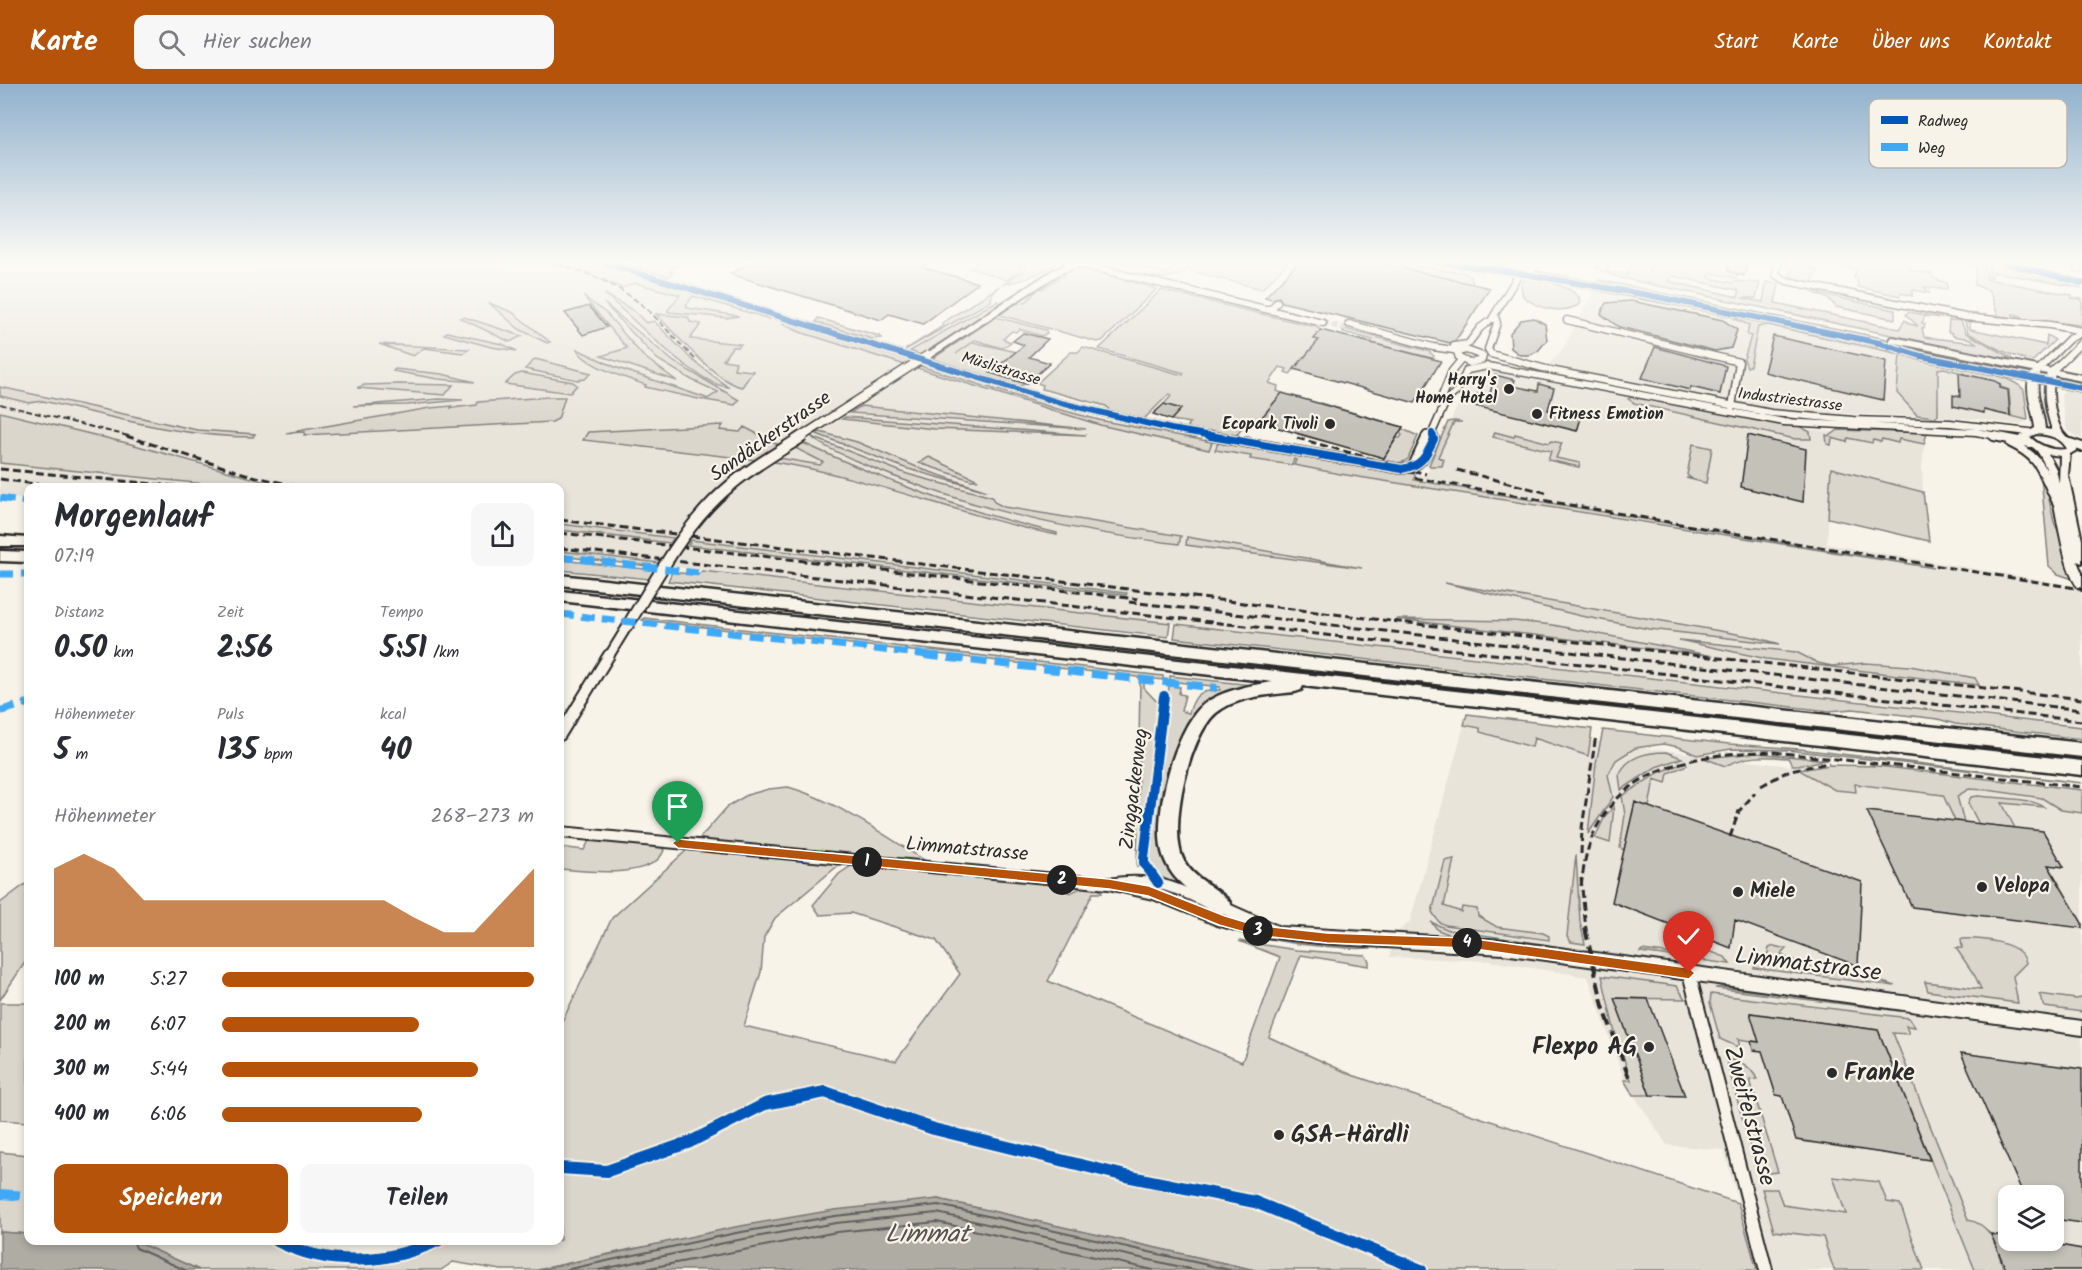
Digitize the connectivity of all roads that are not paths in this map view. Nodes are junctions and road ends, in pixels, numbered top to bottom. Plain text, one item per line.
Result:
1 (779, 316) edge
2 (988, 316) edge
3 (1304, 316) edge
4 (1312, 316) edge
5 (1752, 316) edge
6 (1962, 316) edge
7 (1492, 319) junction
8 (1567, 321) dead end
9 (2081, 333) edge
10 (2082, 342) edge
11 (1470, 350) junction
12 (1459, 353) junction
13 (1482, 358) junction
14 (1470, 363) junction
15 (2058, 364) junction
16 (1549, 373) junction
17 (2035, 374) junction
18 (2050, 377) junction
19 (2082, 378) edge
20 (2082, 388) edge
21 (1443, 403) junction
22 (1732, 407) junction
23 (1953, 430) junction
24 (2035, 431) junction
25 (2059, 436) junction
26 (2030, 443) junction
27 (2082, 447) edge
28 (2040, 448) junction
29 (2068, 449) junction
30 (2082, 453) edge
31 (2059, 504) junction
32 (0, 541) edge
33 (24, 542) edge
34 (0, 556) edge
35 (24, 557) edge
36 (2082, 560) edge
37 (564, 580) edge
38 (2082, 580) edge
39 (564, 596) edge
40 (628, 625) joint
41 (1328, 683) junction
42 (564, 729) edge
43 (2082, 750) edge
44 (2082, 768) edge
45 (564, 832) edge
46 (1109, 884) junction
47 (1222, 907) junction
48 (1277, 932) junction
49 (1689, 973) junction
50 (2082, 1028) edge
51 (1766, 1270) edge

1 - 21 street, Müslistrasse
2 - 40 main road, Sandäckerstrasse, bridge
3 - 4 street
5 - 17 main road
6 - 9 street
7 - 11 street
7 - 12 street
7 - 13 street
7 - 13 street
8 - 22 street
9 - 17 street
10 - 15 street
11 - 12 street
11 - 13 street
12 - 12 street
12 - 14 street
12 - 21 street
13 - 14 street
13 - 16 street, Industriestrasse
13 - 16 street, Industriestrasse
13 - 21 street
14 - 21 street
15 - 18 street
15 - 19 main road
16 - 22 street, Industriestrasse
16 - 23 street, Industriestrasse
17 - 18 main road
17 - 24 main road
18 - 19 main road
18 - 20 main road
18 - 25 main road
22 - 24 street, Industriestrasse
23 - 26 street, Industriestrasse
23 - 31 street, Industriestrasse
24 - 25 main road
24 - 26 main road
25 - 29 main road
26 - 28 main road
27 - 29 street
28 - 29 main road
28 - 31 main road
29 - 30 street
29 - 36 main road
31 - 38 main road
32 - 33 highway
34 - 35 highway
37 - 43 highway
39 - 41 highway
40 - 42 street, Sandäckerstrasse
41 - 44 highway
41 - 47 highway
45 - 46 street, Limmatstrasse
46 - 47 street, Limmatstrasse
46 - 48 main road, Limmatstrasse
47 - 48 main road
48 - 49 main road, Limmatstrasse
49 - 50 main road, Limmatstrasse
49 - 51 street, Zweifelstrasse

